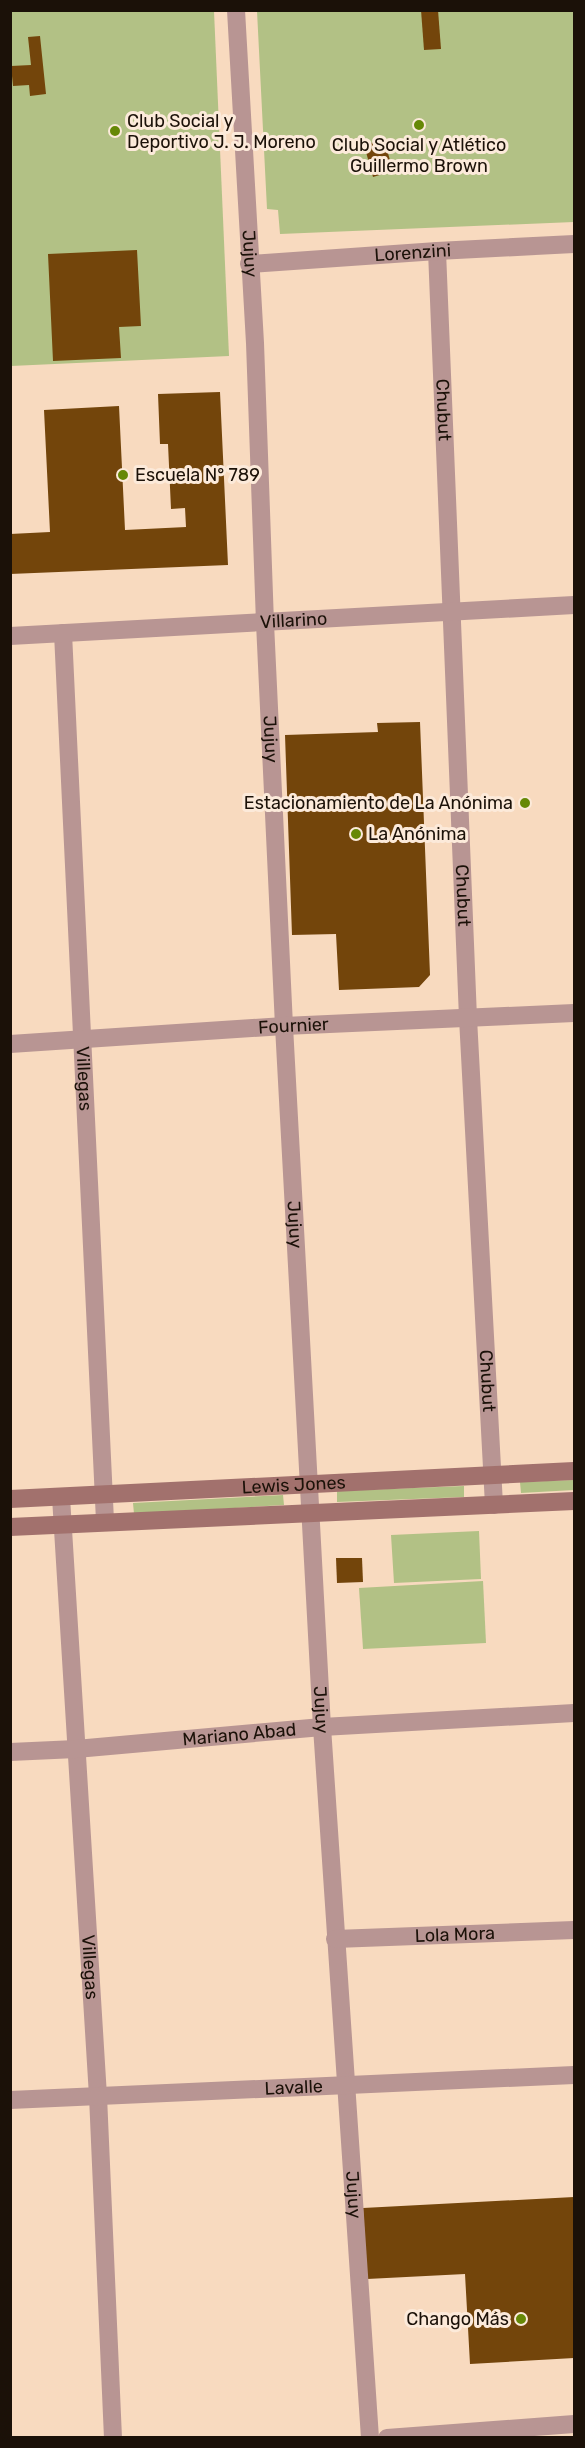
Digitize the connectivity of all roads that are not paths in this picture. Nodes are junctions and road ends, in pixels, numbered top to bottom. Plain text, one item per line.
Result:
1 (236, 10) edge
2 (574, 244) edge
3 (436, 251) junction
4 (249, 264) junction
5 (574, 605) edge
6 (450, 612) junction
7 (265, 623) junction
8 (63, 633) junction
9 (10, 636) edge
10 (574, 1013) edge
11 (468, 1018) junction
12 (284, 1026) junction
13 (82, 1039) junction
14 (10, 1044) edge
15 (574, 1470) edge
16 (493, 1475) junction
17 (310, 1483) junction
18 (102, 1495) junction
19 (61, 1497) junction
20 (10, 1498) edge
21 (574, 1501) edge
22 (494, 1505) junction
23 (312, 1512) junction
24 (105, 1521) junction
25 (63, 1524) junction
26 (10, 1527) edge
27 (574, 1713) edge
28 (322, 1727) junction
29 (76, 1749) junction
30 (10, 1752) edge
31 (574, 1930) edge
32 (335, 1939) junction
33 (574, 2075) edge
34 (345, 2087) junction
35 (98, 2096) junction
36 (10, 2100) edge
37 (574, 2424) edge
38 (113, 2438) edge
39 (370, 2438) edge
40 (387, 2438) edge

1 - 4 street, Jujuy
2 - 3 street, Lorenzini
3 - 4 street, Lorenzini
3 - 6 street, Chubut
4 - 7 street, Jujuy
5 - 6 street, Villarino
6 - 7 street, Villarino
6 - 11 street, Chubut
7 - 8 street, Villarino
7 - 12 street, Jujuy
8 - 9 street, Villarino
8 - 13 street, Villegas
10 - 11 street, Fournier
11 - 12 street, Fournier
11 - 16 street, Chubut
12 - 13 street, Fournier
12 - 17 street, Jujuy
13 - 14 street, Fournier
13 - 18 street, Villegas
15 - 16 main road, Lewis Jones
16 - 17 main road, Lewis Jones
16 - 22 street, Chubut
17 - 18 main road, Lewis Jones
17 - 23 street, Jujuy
18 - 19 main road, Lewis Jones
18 - 24 street, Villegas
19 - 20 main road, Lewis Jones
19 - 25 street, Villegas
21 - 22 main road, Lewis Jones
22 - 23 main road, Lewis Jones
23 - 24 main road, Lewis Jones
23 - 28 street, Jujuy
24 - 25 main road, Lewis Jones
25 - 26 main road, Lewis Jones
25 - 29 street, Villegas
27 - 28 street, Mariano Abad
28 - 29 street, Mariano Abad
28 - 32 street, Jujuy
29 - 30 street, Mariano Abad
29 - 35 street, Villegas
31 - 32 street, Lola Mora
32 - 34 street, Jujuy
33 - 34 street, Lavalle
34 - 35 street, Lavalle
34 - 39 street, Jujuy
35 - 36 street, Lavalle
35 - 38 street, Villegas
37 - 40 street

